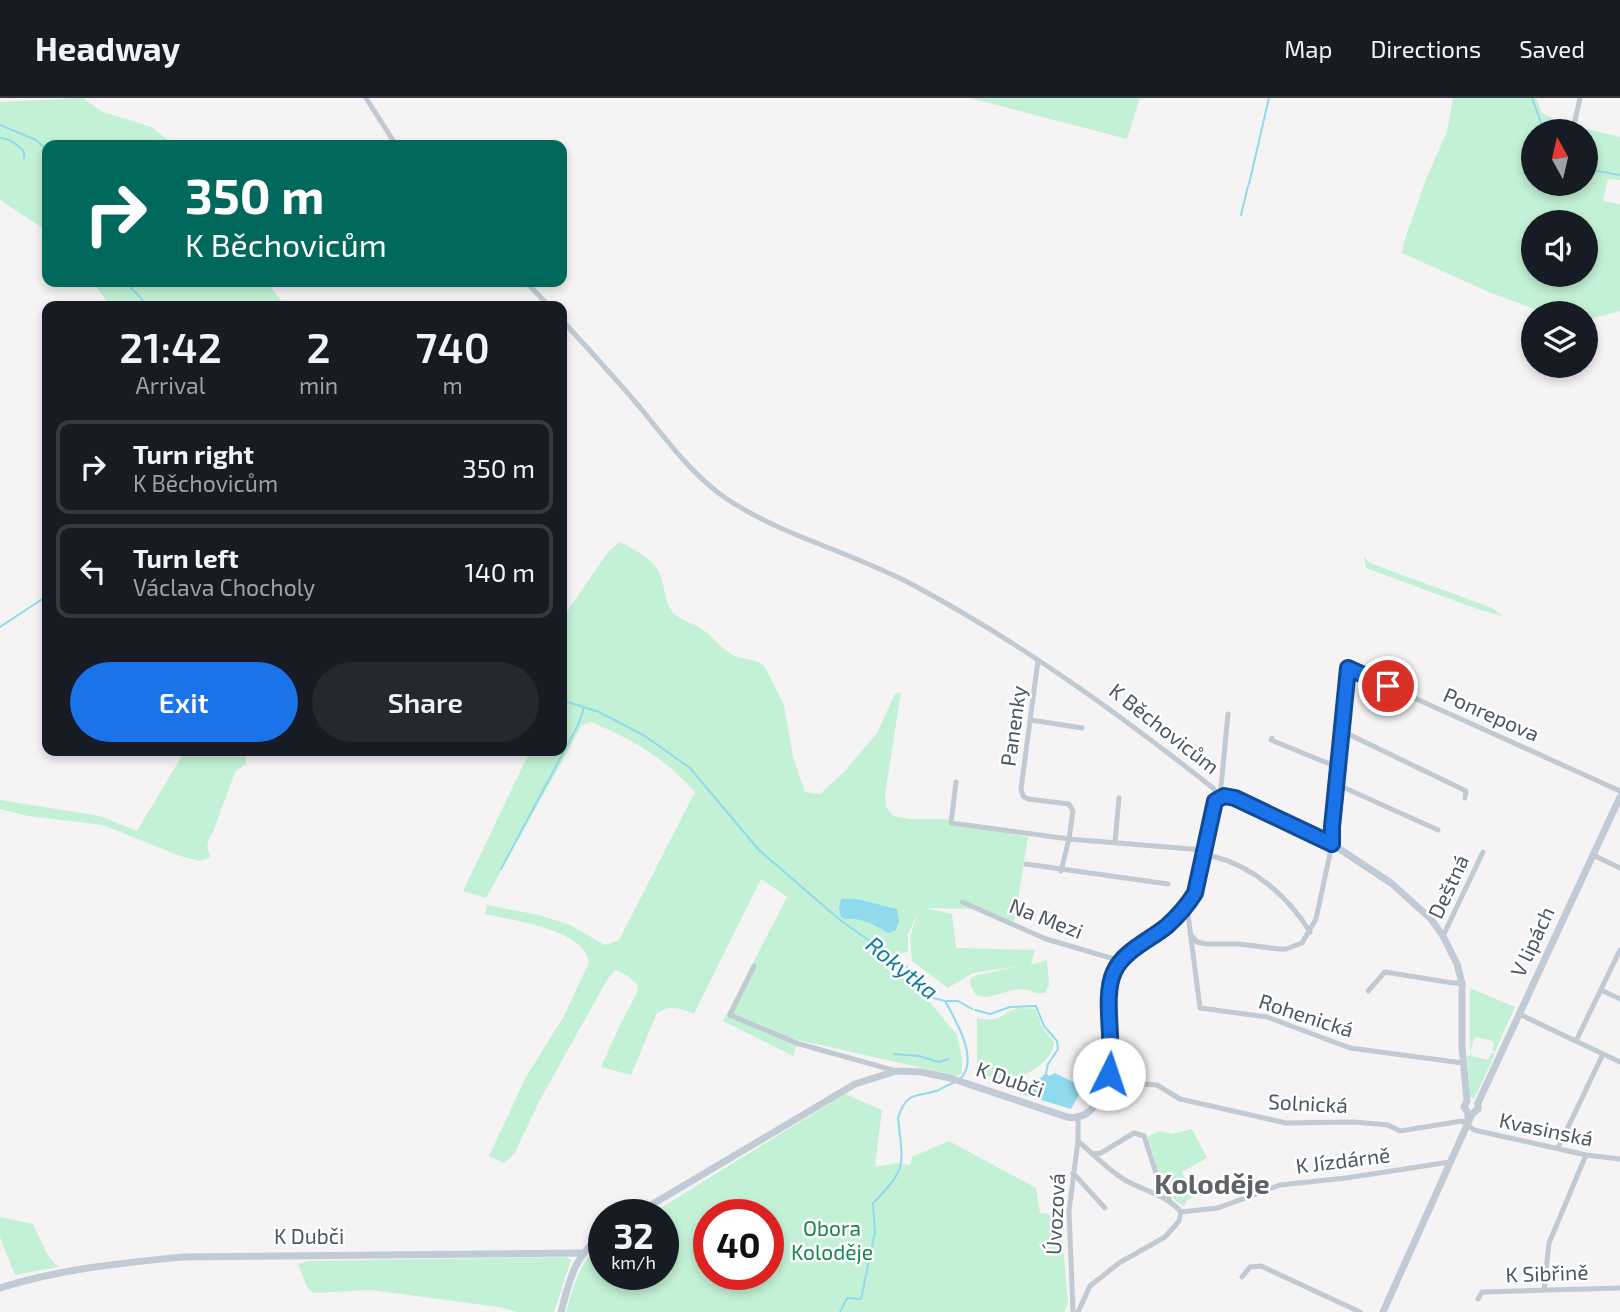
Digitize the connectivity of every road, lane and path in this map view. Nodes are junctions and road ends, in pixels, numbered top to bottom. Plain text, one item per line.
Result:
1 (366, 98) edge
2 (1580, 98) edge
3 (1575, 119) edge
4 (393, 140) edge
5 (532, 287) edge
6 (544, 301) edge
7 (567, 326) edge
8 (1038, 660) junction
9 (1228, 714) dead end
10 (1031, 720) junction
11 (1082, 728) dead end
12 (1342, 731) junction
13 (1272, 737) dead end
14 (1338, 767) junction
15 (956, 782) dead end
16 (1336, 784) junction
17 (1620, 791) edge
18 (1220, 797) junction
19 (1620, 797) edge
20 (1119, 798) dead end
21 (1465, 798) dead end
22 (1438, 830) dead end
23 (1069, 839) junction
24 (1115, 842) junction
25 (1332, 844) junction
26 (1203, 850) junction
27 (1483, 852) dead end
28 (1593, 855) junction
29 (1212, 856) dead end
30 (1026, 864) dead end
31 (1620, 869) edge
32 (1061, 871) junction
33 (1168, 884) dead end
34 (962, 902) dead end
35 (1187, 907) junction
36 (1310, 932) junction
37 (1191, 935) junction
38 (1443, 936) junction
39 (1620, 950) edge
40 (1121, 961) junction
41 (754, 965) dead end
42 (1462, 983) junction
43 (1601, 990) junction
44 (1368, 991) dead end
45 (1620, 999) edge
46 (1519, 1014) junction
47 (1576, 1041) junction
48 (1603, 1054) junction
49 (1620, 1062) edge
50 (1463, 1063) junction
51 (896, 1071) junction
52 (1107, 1082) junction
53 (1467, 1101) junction
54 (1478, 1103) junction
55 (1470, 1113) junction
56 (1078, 1118) junction
57 (1468, 1124) junction
58 (1078, 1141) junction
59 (1558, 1148) junction
60 (1092, 1154) junction
61 (1586, 1155) junction
62 (1620, 1159) edge
63 (1450, 1162) junction
64 (1073, 1173) junction
65 (661, 1199) edge
66 (1169, 1199) junction
67 (1105, 1208) dead end
68 (1181, 1212) junction
69 (588, 1248) edge
70 (582, 1253) junction
71 (1242, 1277) dead end
72 (0, 1288) edge
73 (1620, 1288) edge
74 (1544, 1290) junction
75 (1478, 1299) dead end
76 (561, 1312) edge
77 (1075, 1312) edge
78 (1360, 1312) edge
79 (1383, 1312) edge

1 - 4 street
2 - 3 street
5 - 6 street
7 - 8 street, K Běchovicům
8 - 10 street, Panenky
8 - 18 street, K Běchovicům
9 - 18 street
10 - 11 street
10 - 23 street, Panenky
12 - 14 street
12 - 17 street, Ponrepova
12 - 21 street
13 - 14 street
14 - 16 street
15 - 23 street
16 - 22 street
16 - 25 street
18 - 25 street, K Běchovicům
18 - 26 street
19 - 28 street, V lipách
20 - 24 street
23 - 24 street
23 - 32 street
24 - 26 street
25 - 36 street
25 - 38 street, K Běchovicům
26 - 35 street
27 - 38 street, Deštná
28 - 31 street
28 - 46 street, V lipách
29 - 36 street
30 - 32 street
32 - 33 street
34 - 40 street, Na Mezi
35 - 37 street, Rohenická
35 - 40 street
36 - 37 street
37 - 50 street, Rohenická
38 - 42 street, K Běchovicům
39 - 43 street
40 - 52 street
41 - 51 street
42 - 44 street
42 - 50 street, K Běchovicům
43 - 45 street
43 - 47 street
46 - 47 street
46 - 54 street, V lipách
47 - 48 street
48 - 49 street
48 - 59 street
50 - 53 street, K Běchovicům
51 - 56 street, K Dubči
51 - 65 street, K Dubči
52 - 56 street
52 - 57 street, Solnická
53 - 54 street
53 - 55 street
54 - 55 street
55 - 57 street
56 - 58 street, Úvozová
57 - 59 street, Kvasinská
57 - 63 street
58 - 60 street
58 - 64 street, Úvozová
59 - 61 street, Kvasinská
60 - 66 street
60 - 66 street
61 - 62 street, Kvasinská
61 - 74 street
63 - 68 street, K Jízdárně
63 - 79 street
64 - 67 street
64 - 77 street, Úvozová
66 - 68 street
68 - 77 street
69 - 70 street
70 - 72 street, K Dubči
70 - 76 street
71 - 78 street
73 - 74 street, K Sibřině
74 - 75 street, K Sibřině

